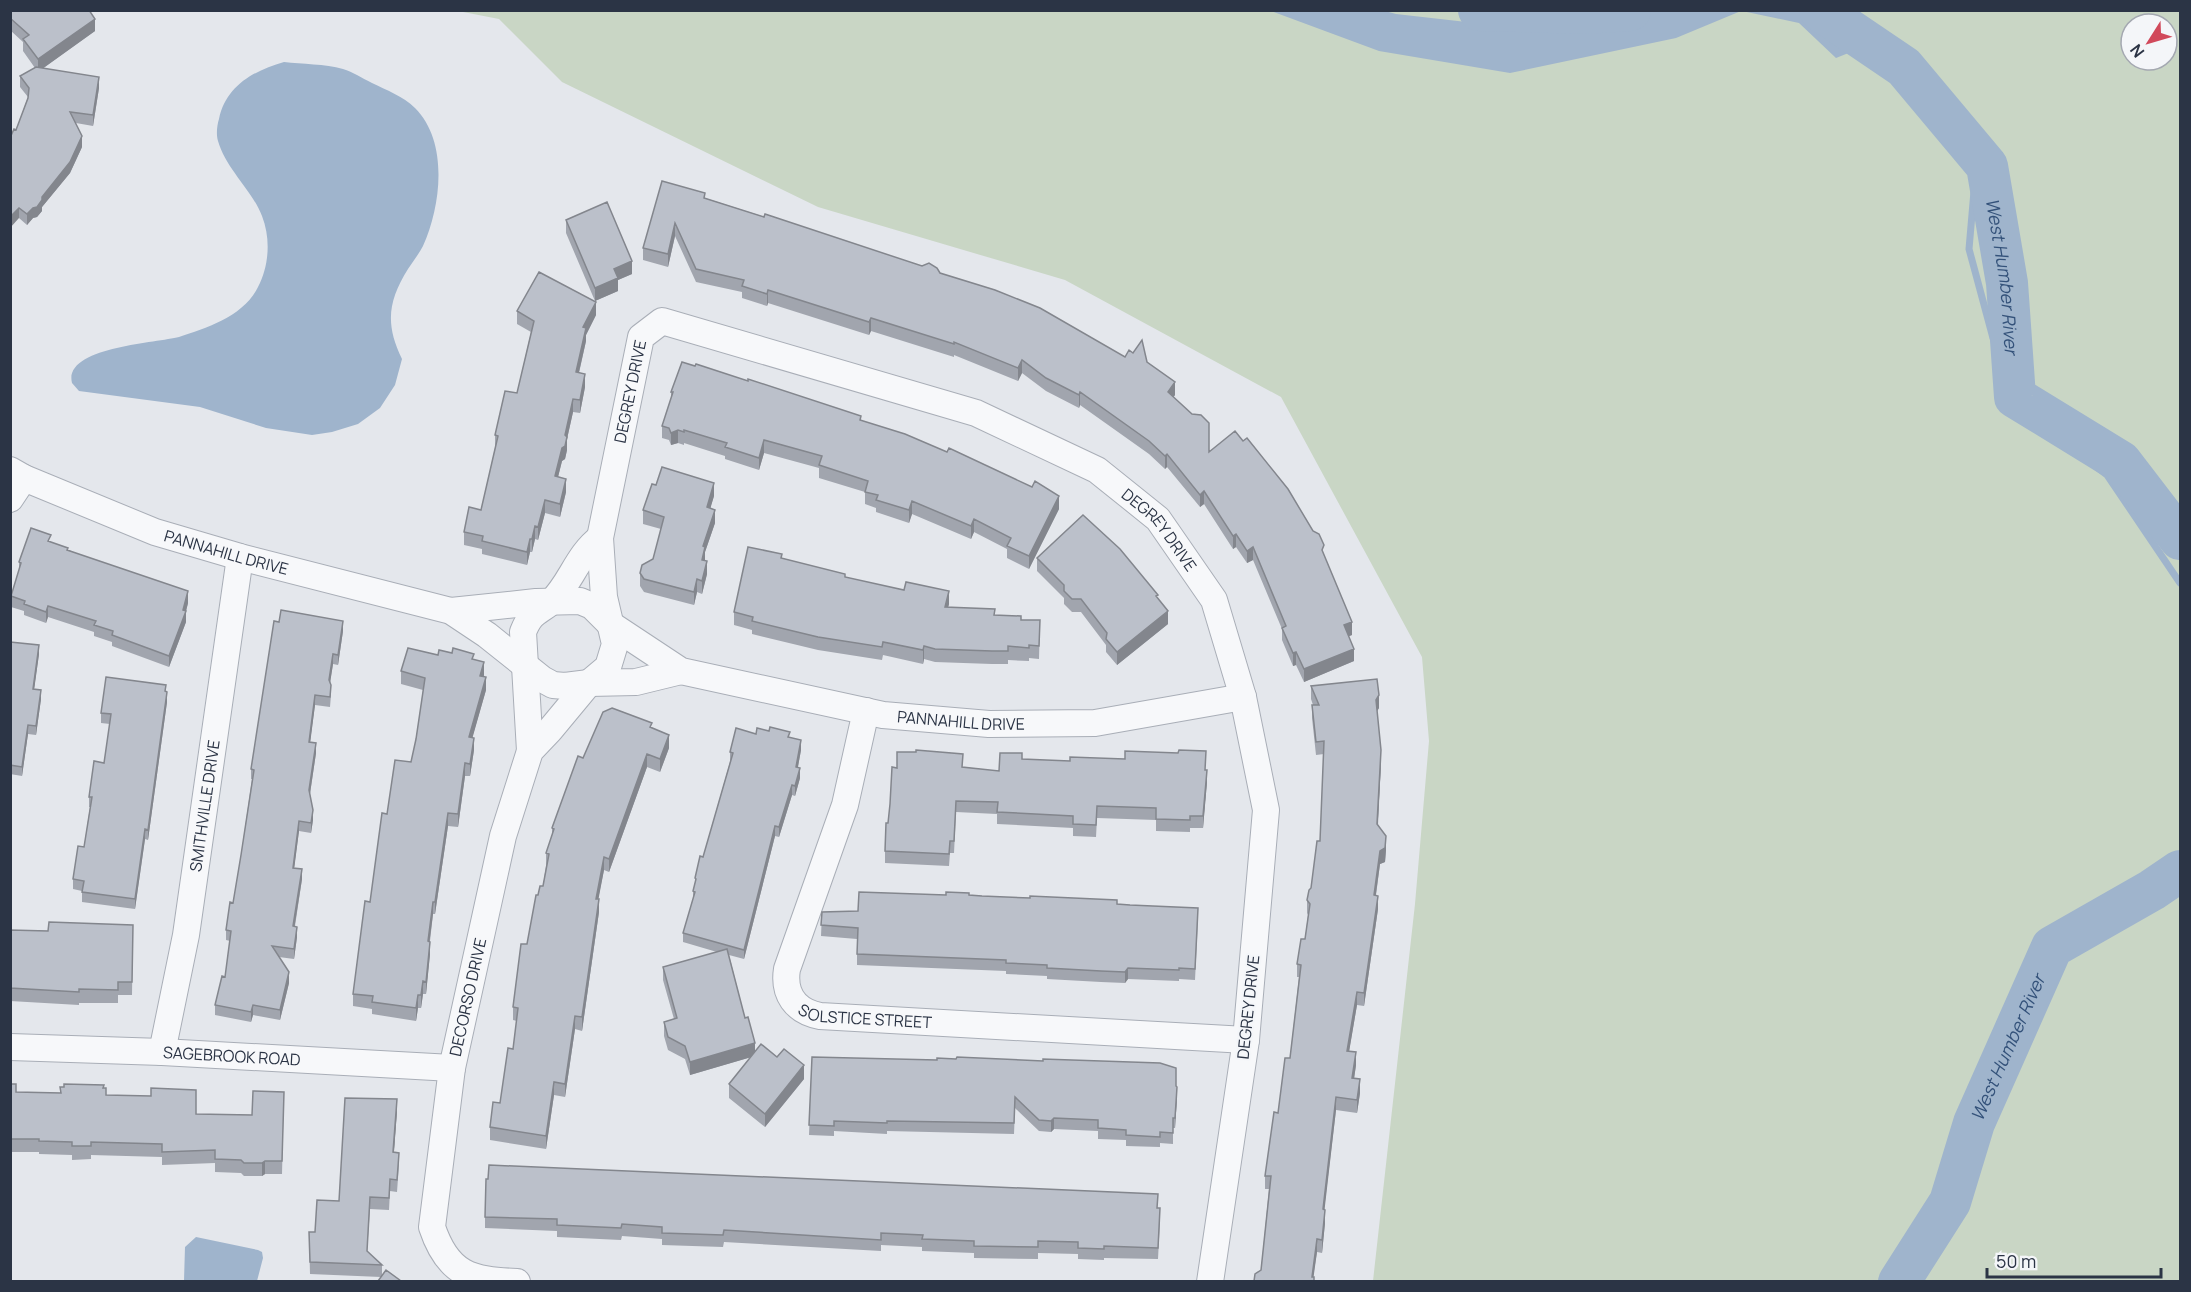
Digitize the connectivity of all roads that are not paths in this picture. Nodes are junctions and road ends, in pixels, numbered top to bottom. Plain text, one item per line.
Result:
1 (15, 482) edge
2 (600, 538) junction
3 (240, 557) junction
4 (551, 601) junction
5 (451, 611) junction
6 (610, 624) junction
7 (526, 665) junction
8 (681, 671) junction
9 (589, 683) junction
10 (1243, 697) junction
11 (866, 711) junction
12 (530, 751) junction
13 (1246, 1040) junction
14 (10, 1047) edge
15 (162, 1052) junction
16 (452, 1068) junction
17 (517, 1281) edge
18 (1210, 1281) edge

1 - 3 street, PANNAHILL DRIVE
2 - 4 street
2 - 6 street, DEGREY DRIVE
2 - 10 street, DEGREY DRIVE
3 - 5 street, PANNAHILL DRIVE
3 - 15 street, SMITHVILLE DRIVE
4 - 5 street, PANNAHILL DRIVE
4 - 6 street, PANNAHILL DRIVE
4 - 7 street
5 - 7 street, PANNAHILL DRIVE
6 - 8 street, PANNAHILL DRIVE
6 - 9 street
7 - 9 street, PANNAHILL DRIVE
7 - 12 street
8 - 9 street, PANNAHILL DRIVE
8 - 11 street, PANNAHILL DRIVE
9 - 12 street, DECORSO DRIVE
10 - 11 street, PANNAHILL DRIVE
10 - 13 street, DEGREY DRIVE
11 - 13 street, SOLSTICE STREET
12 - 16 street, DECORSO DRIVE
13 - 18 street, DEGREY DRIVE
14 - 15 street, SAGEBROOK ROAD
15 - 16 street, SAGEBROOK ROAD
16 - 17 street, DECORSO DRIVE

